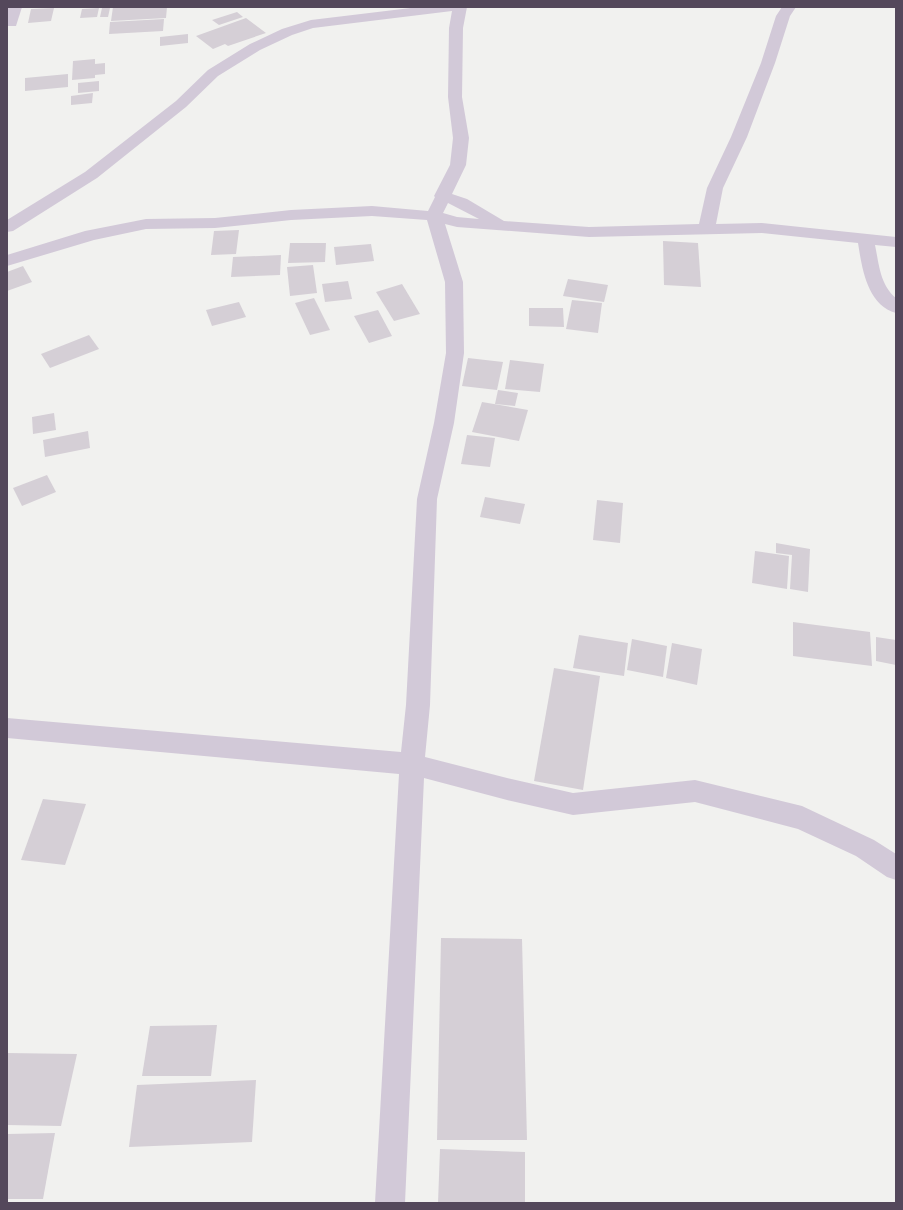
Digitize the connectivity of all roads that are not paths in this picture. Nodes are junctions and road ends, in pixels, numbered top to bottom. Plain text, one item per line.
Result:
1 (15, 7) edge
2 (453, 7) edge
3 (460, 7) edge
4 (789, 7) edge
5 (11, 23) dead end
6 (442, 196) junction
7 (434, 216) junction
8 (499, 224) junction
9 (7, 227) edge
10 (707, 228) junction
11 (866, 239) junction
12 (895, 242) edge
13 (7, 261) edge
14 (896, 307) edge
15 (7, 728) edge
16 (412, 764) junction
17 (896, 868) edge
18 (390, 1203) edge

1 - 5 street
2 - 9 street
3 - 6 street
4 - 10 street
6 - 7 street
6 - 8 street
7 - 8 street
7 - 13 street
7 - 16 street
8 - 10 street
10 - 11 street
11 - 12 street
11 - 14 street
15 - 16 street
16 - 17 street
16 - 18 street

